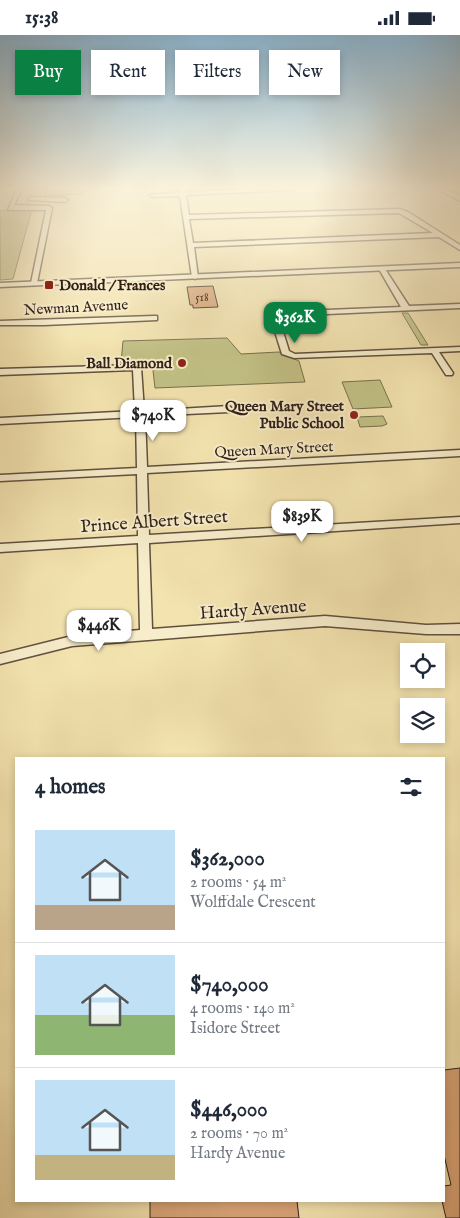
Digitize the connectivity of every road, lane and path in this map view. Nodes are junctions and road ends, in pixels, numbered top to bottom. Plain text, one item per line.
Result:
1 (42, 243) edge
2 (235, 243) edge
3 (191, 245) joint
4 (460, 265) edge
5 (382, 269) junction
6 (196, 277) junction
7 (34, 283) junction
8 (0, 285) edge
9 (460, 306) edge
10 (406, 308) junction
11 (154, 318) dead end
12 (0, 323) edge
13 (460, 349) edge
14 (434, 350) junction
15 (0, 372) edge
16 (449, 373) dead end
17 (229, 409) dead end
18 (141, 413) junction
19 (0, 421) edge
20 (460, 453) edge
21 (141, 471) junction
22 (0, 479) edge
23 (460, 520) edge
24 (143, 539) junction
25 (0, 548) edge
26 (460, 629) edge
27 (146, 635) junction
28 (0, 659) edge

1 - 7 street
2 - 3 street
3 - 6 street
4 - 5 street
5 - 6 street
5 - 10 street
6 - 7 street
7 - 8 street
9 - 10 street
10 - 14 street
11 - 12 street, Newman Avenue
13 - 14 street
14 - 16 street
15 - 18 street
17 - 18 street
18 - 19 street
18 - 21 street
20 - 21 street, Queen Mary Street
21 - 22 street, Queen Mary Street
21 - 24 street
23 - 24 street, Prince Albert Street
24 - 25 street, Prince Albert Street
24 - 27 street
26 - 27 street, Hardy Avenue
27 - 28 street, Hardy Avenue

